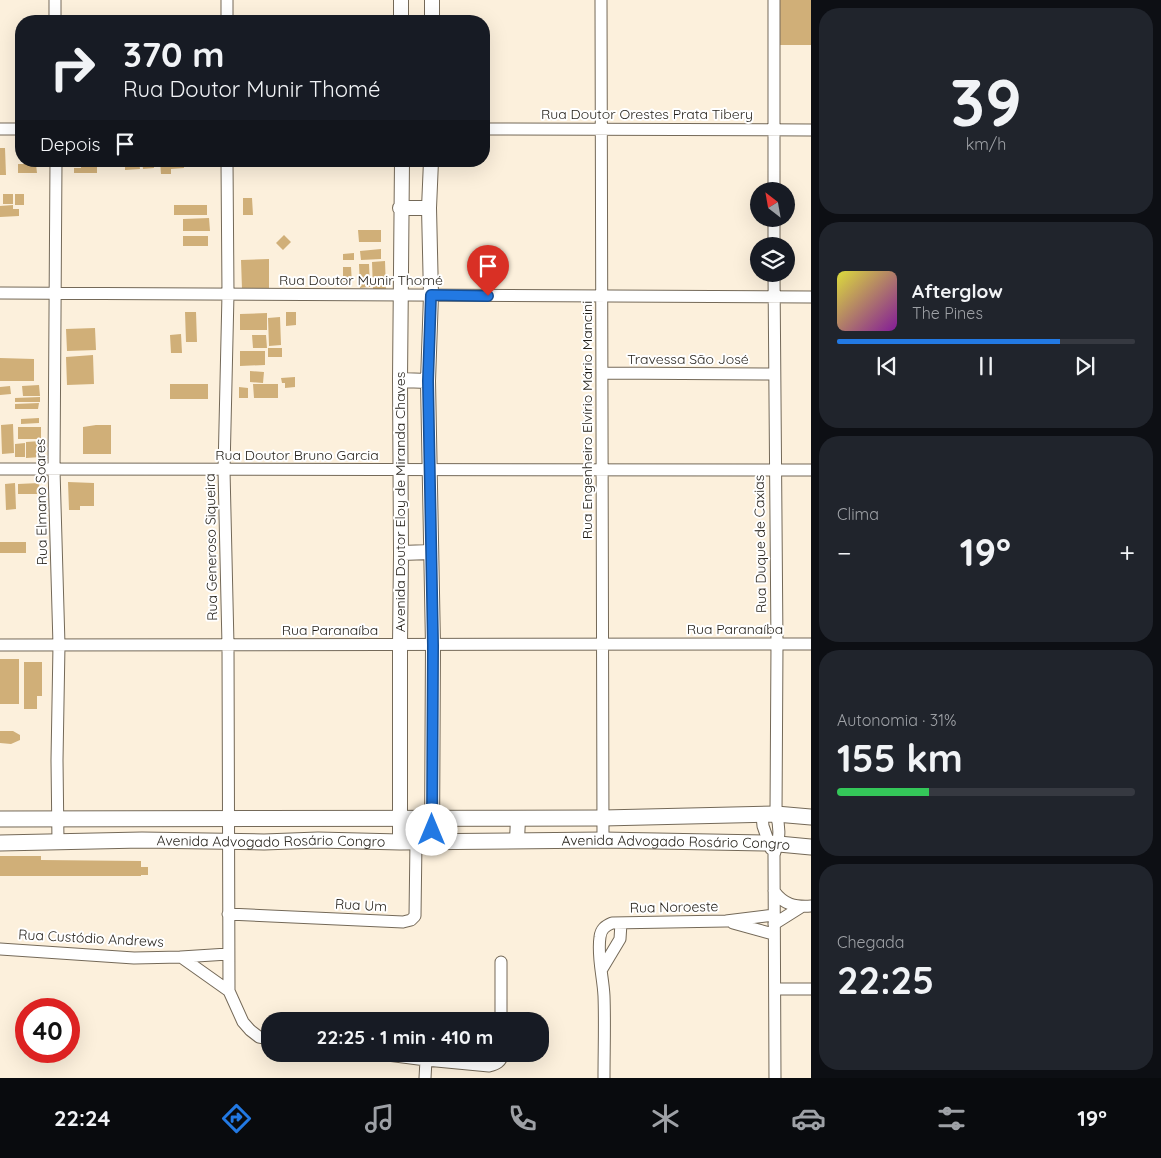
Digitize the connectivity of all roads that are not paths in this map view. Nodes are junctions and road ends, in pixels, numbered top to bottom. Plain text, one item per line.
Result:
1 (55, 0) edge
2 (227, 0) edge
3 (401, 0) edge
4 (432, 0) edge
5 (602, 0) edge
6 (774, 0) edge
7 (55, 15) edge
8 (227, 15) edge
9 (401, 15) edge
10 (432, 15) edge
11 (0, 129) edge
12 (15, 129) edge
13 (490, 129) edge
14 (602, 129) junction
15 (774, 130) junction
16 (811, 130) edge
17 (56, 167) edge
18 (227, 167) edge
19 (402, 167) edge
20 (431, 167) edge
21 (774, 182) edge
22 (400, 208) junction
23 (429, 208) junction
24 (774, 282) edge
25 (0, 293) edge
26 (56, 293) junction
27 (228, 294) junction
28 (400, 295) junction
29 (431, 295) junction
30 (602, 296) junction
31 (774, 297) junction
32 (811, 297) edge
33 (602, 374) junction
34 (774, 374) junction
35 (400, 380) junction
36 (428, 381) junction
37 (0, 470) edge
38 (54, 470) junction
39 (224, 470) junction
40 (400, 470) junction
41 (430, 470) junction
42 (811, 470) edge
43 (603, 471) junction
44 (774, 471) junction
45 (431, 552) junction
46 (401, 553) junction
47 (400, 644) junction
48 (603, 644) junction
49 (776, 644) junction
50 (811, 644) edge
51 (0, 645) edge
52 (59, 645) junction
53 (228, 645) junction
54 (433, 645) junction
55 (769, 815) junction
56 (518, 818) junction
57 (603, 818) junction
58 (811, 818) edge
59 (0, 819) edge
60 (58, 819) junction
61 (229, 819) junction
62 (320, 819) junction
63 (400, 819) junction
64 (432, 819) junction
65 (141, 820) junction
66 (142, 840) junction
67 (318, 840) junction
68 (517, 840) junction
69 (603, 840) junction
70 (416, 841) junction
71 (432, 841) junction
72 (58, 842) junction
73 (228, 842) junction
74 (400, 842) junction
75 (0, 843) edge
76 (773, 847) junction
77 (811, 847) edge
78 (774, 891) junction
79 (806, 906) edge
80 (228, 914) junction
81 (726, 921) junction
82 (621, 923) junction
83 (774, 924) junction
84 (0, 949) edge
85 (228, 954) junction
86 (181, 957) junction
87 (500, 962) dead end
88 (602, 969) junction
89 (774, 989) junction
90 (811, 989) edge
91 (229, 991) junction
92 (501, 1012) edge
93 (261, 1037) edge
94 (426, 1062) edge
95 (448, 1062) edge
96 (498, 1062) edge
97 (425, 1078) edge
98 (604, 1078) edge
99 (775, 1078) edge

1 - 7 street
2 - 8 street
3 - 9 street
4 - 10 street
5 - 14 street, Rua Engenheiro Elvírio Mário Mancini
6 - 15 street
11 - 12 street
13 - 14 street, Rua Doutor Orestes Prata Tibery
14 - 15 street, Rua Doutor Orestes Prata Tibery
14 - 30 street, Rua Engenheiro Elvírio Mário Mancini
15 - 16 street, Rua Doutor Orestes Prata Tibery
15 - 21 street
17 - 26 street, Rua Elmano Soares
18 - 27 street, Rua Generoso Siqueira
19 - 22 street, Avenida Doutor Eloy de Miranda Chaves
20 - 23 street, Avenida Doutor Eloy de Miranda Chaves
22 - 23 street
22 - 28 street, Avenida Doutor Eloy de Miranda Chaves
23 - 29 street, Avenida Doutor Eloy de Miranda Chaves
24 - 31 street, Rua Duque de Caxias
25 - 26 street, Rua Doutor Munir Thomé
26 - 27 street, Rua Doutor Munir Thomé
26 - 38 street, Rua Elmano Soares
27 - 28 street, Rua Doutor Munir Thomé
27 - 39 street, Rua Generoso Siqueira
28 - 29 street, Rua Doutor Munir Thomé
28 - 35 street, Avenida Doutor Eloy de Miranda Chaves
29 - 30 street, Rua Doutor Munir Thomé
29 - 36 street, Avenida Doutor Eloy de Miranda Chaves
30 - 31 street, Rua Doutor Munir Thomé
30 - 33 street, Rua Engenheiro Elvírio Mário Mancini
31 - 32 street, Rua Doutor Munir Thomé
31 - 34 street, Rua Duque de Caxias
33 - 34 street, Travessa São José
33 - 43 street, Rua Engenheiro Elvírio Mário Mancini
34 - 44 street, Rua Duque de Caxias
35 - 36 street
35 - 40 street, Avenida Doutor Eloy de Miranda Chaves
36 - 41 street, Avenida Doutor Eloy de Miranda Chaves
37 - 38 street, Rua Doutor Bruno Garcia
38 - 39 street, Rua Doutor Bruno Garcia
38 - 52 street, Rua Elmano Soares
39 - 40 street, Rua Doutor Bruno Garcia
39 - 53 street, Rua Generoso Siqueira
40 - 41 street, Rua Doutor Bruno Garcia
40 - 46 street, Avenida Doutor Eloy de Miranda Chaves
41 - 43 street, Rua Doutor Bruno Garcia
41 - 45 street, Avenida Doutor Eloy de Miranda Chaves
42 - 44 street, Rua Doutor Bruno Garcia
43 - 44 street, Rua Doutor Bruno Garcia
43 - 48 street, Rua Engenheiro Elvírio Mário Mancini
44 - 49 street, Rua Duque de Caxias
45 - 46 street
45 - 54 street, Avenida Doutor Eloy de Miranda Chaves
46 - 47 street, Avenida Doutor Eloy de Miranda Chaves
47 - 53 street, Rua Paranaíba
47 - 54 street, Rua Paranaíba
47 - 63 street, Avenida Doutor Eloy de Miranda Chaves
48 - 49 street, Rua Paranaíba
48 - 54 street, Rua Paranaíba
48 - 57 street, Rua Engenheiro Elvírio Mário Mancini
49 - 50 street, Rua Paranaíba
49 - 55 street, Rua Duque de Caxias
51 - 52 street, Rua Paranaíba
52 - 53 street, Rua Paranaíba
52 - 60 street, Rua Elmano Soares
53 - 61 street, Rua Generoso Siqueira
54 - 64 street, Avenida Doutor Eloy de Miranda Chaves
55 - 57 main road, Avenida Advogado Rosário Congro
55 - 58 main road, Avenida Advogado Rosário Congro
55 - 76 street
55 - 76 street
56 - 57 main road, Avenida Advogado Rosário Congro
56 - 64 main road, Avenida Advogado Rosário Congro
56 - 68 street
57 - 69 street, Rua Engenheiro Elvírio Mário Mancini
59 - 60 main road, Avenida Advogado Rosário Congro
60 - 65 main road, Avenida Advogado Rosário Congro
60 - 72 street, Rua Elmano Soares
61 - 62 main road, Avenida Advogado Rosário Congro
61 - 65 main road, Avenida Advogado Rosário Congro
61 - 73 street, Rua Generoso Siqueira
62 - 63 main road, Avenida Advogado Rosário Congro
62 - 67 main road
63 - 64 main road, Avenida Advogado Rosário Congro
63 - 74 street, Avenida Doutor Eloy de Miranda Chaves
64 - 71 street, Avenida Doutor Eloy de Miranda Chaves
65 - 66 main road
66 - 72 main road, Avenida Advogado Rosário Congro
66 - 73 main road, Avenida Advogado Rosário Congro
67 - 73 main road, Avenida Advogado Rosário Congro
67 - 74 main road, Avenida Advogado Rosário Congro
68 - 69 main road, Avenida Advogado Rosário Congro
68 - 71 main road, Avenida Advogado Rosário Congro
69 - 76 main road, Avenida Advogado Rosário Congro
70 - 71 main road, Avenida Advogado Rosário Congro
70 - 74 main road, Avenida Advogado Rosário Congro
70 - 80 street, Rua Um
72 - 75 main road, Avenida Advogado Rosário Congro
73 - 80 street, Rua Generoso Siqueira
76 - 77 main road, Avenida Advogado Rosário Congro
76 - 78 street
78 - 79 street
78 - 83 street
79 - 83 street
80 - 85 street, Rua Generoso Siqueira
81 - 82 street, Rua Noroeste
81 - 83 street, Rua Noroeste
81 - 83 street, Rua Noroeste
82 - 88 street, Rua Noroeste
82 - 88 street, Rua Noroeste
83 - 89 street
84 - 86 street, Rua Custódio Andrews
85 - 86 street, Rua Custódio Andrews
85 - 91 street, Rua Generoso Siqueira
86 - 91 street, Rua Custódio Andrews
87 - 92 street
88 - 98 street
89 - 90 street
89 - 99 street
91 - 93 street
94 - 97 street
95 - 96 street

